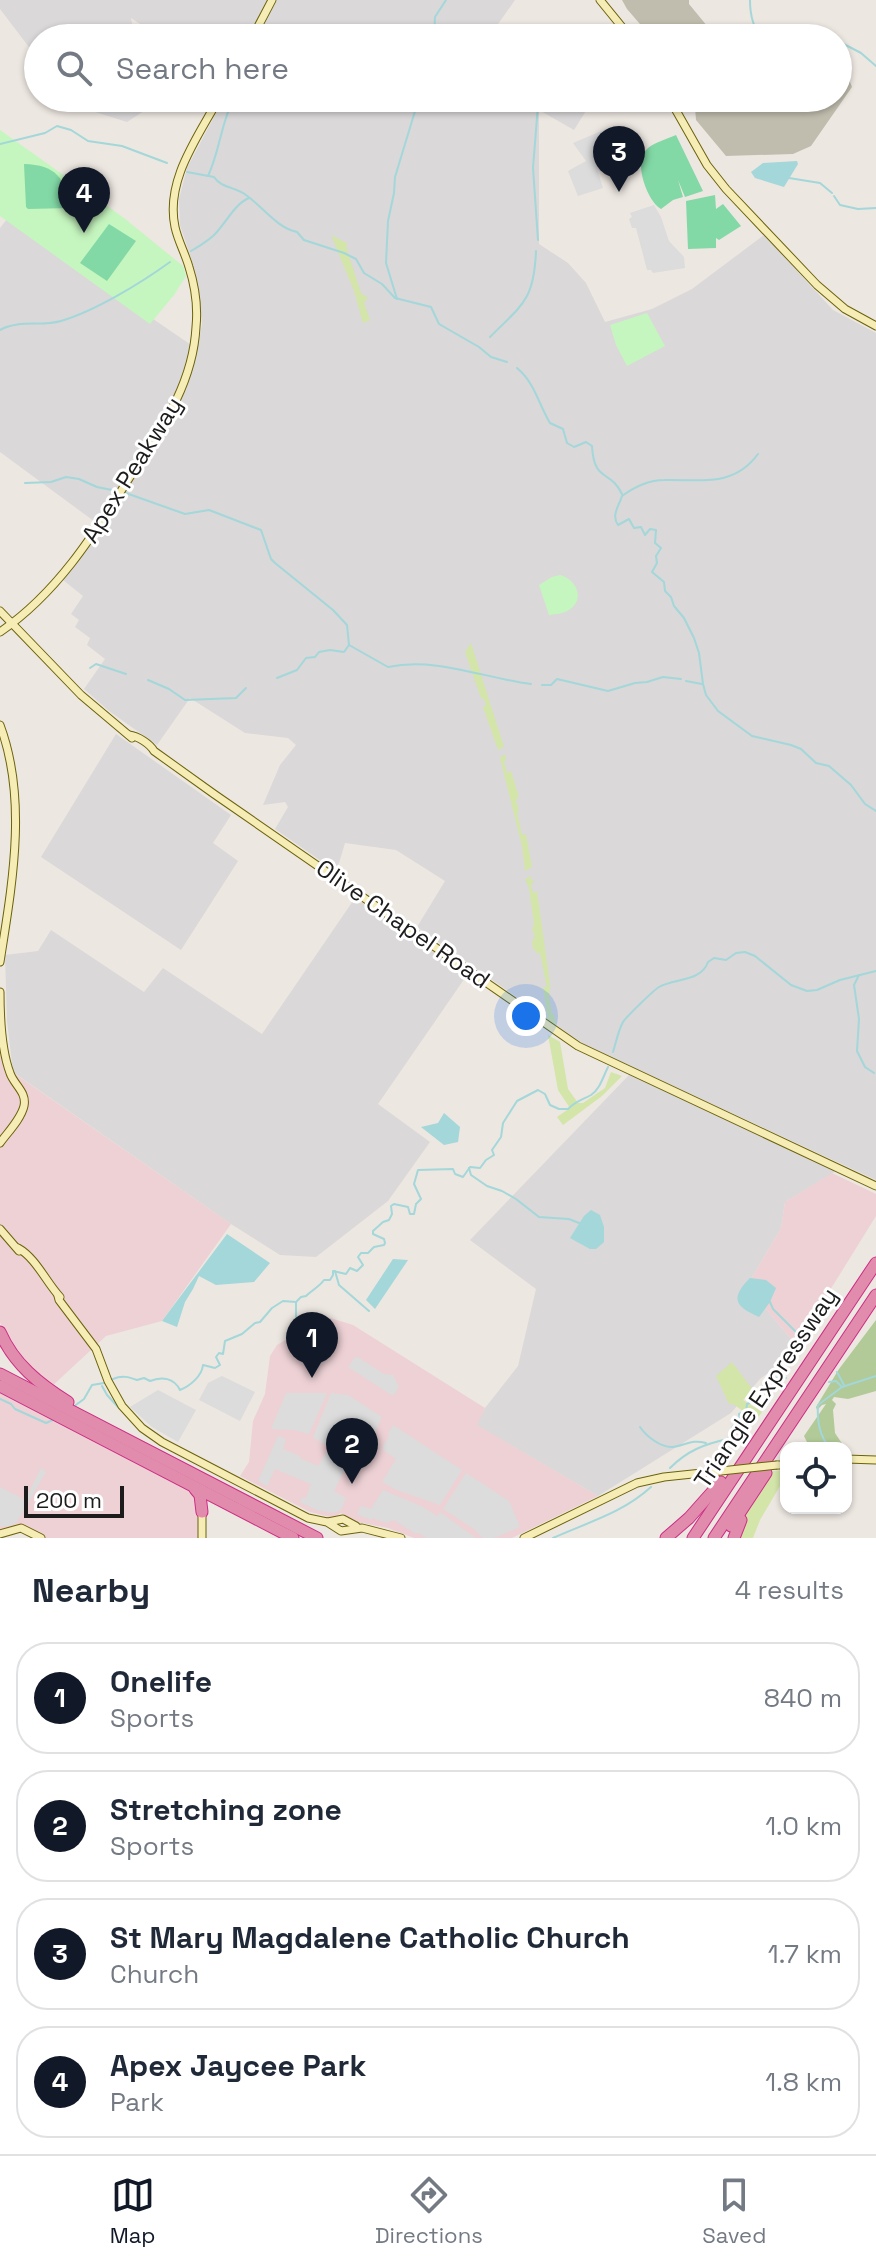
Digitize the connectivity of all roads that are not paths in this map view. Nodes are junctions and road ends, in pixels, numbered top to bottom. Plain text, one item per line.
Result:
1 (272, 0) edge
2 (600, 0) edge
3 (259, 24) edge
4 (620, 24) edge
5 (211, 112) edge
6 (677, 112) edge
7 (876, 326) edge
8 (0, 611) edge
9 (12, 624) junction
10 (0, 632) edge
11 (0, 726) edge
12 (0, 962) edge
13 (0, 992) edge
14 (0, 1143) edge
15 (876, 1186) edge
16 (0, 1229) edge
17 (876, 1263) edge
18 (876, 1295) edge
19 (0, 1332) edge
20 (821, 1346) junction
21 (842, 1346) junction
22 (0, 1374) edge
23 (0, 1386) edge
24 (126, 1439) junction
25 (852, 1459) edge
26 (876, 1460) edge
27 (780, 1465) edge
28 (721, 1477) junction
29 (189, 1483) junction
30 (755, 1490) junction
31 (221, 1500) junction
32 (202, 1512) junction
33 (341, 1529) edge
34 (0, 1534) edge
35 (41, 1538) edge
36 (202, 1538) edge
37 (293, 1538) edge
38 (317, 1538) edge
39 (401, 1538) edge
40 (524, 1538) edge
41 (666, 1538) edge
42 (684, 1538) edge
43 (693, 1538) edge
44 (714, 1538) edge
45 (723, 1538) edge
46 (734, 1538) edge

1 - 3 main road
2 - 4 main road
5 - 9 main road, Apex Peakway
6 - 7 main road
8 - 9 main road, Olive Chapel Road
9 - 10 main road, Apex Peakway
9 - 15 main road, Olive Chapel Road
11 - 12 main road
13 - 14 main road
16 - 33 main road
17 - 20 highway, Triangle Expressway
18 - 21 highway, Triangle Expressway
19 - 24 highway
20 - 28 highway
20 - 43 highway, Triangle Expressway
21 - 30 highway
21 - 44 highway, Triangle Expressway
22 - 24 highway
23 - 29 highway
24 - 38 highway
25 - 26 main road
27 - 28 main road, bridge
28 - 40 main road
28 - 41 highway
28 - 42 highway
29 - 31 highway
29 - 32 highway
30 - 45 highway
30 - 46 highway
31 - 32 highway
31 - 37 highway
32 - 36 main road
33 - 39 main road
34 - 35 main road

